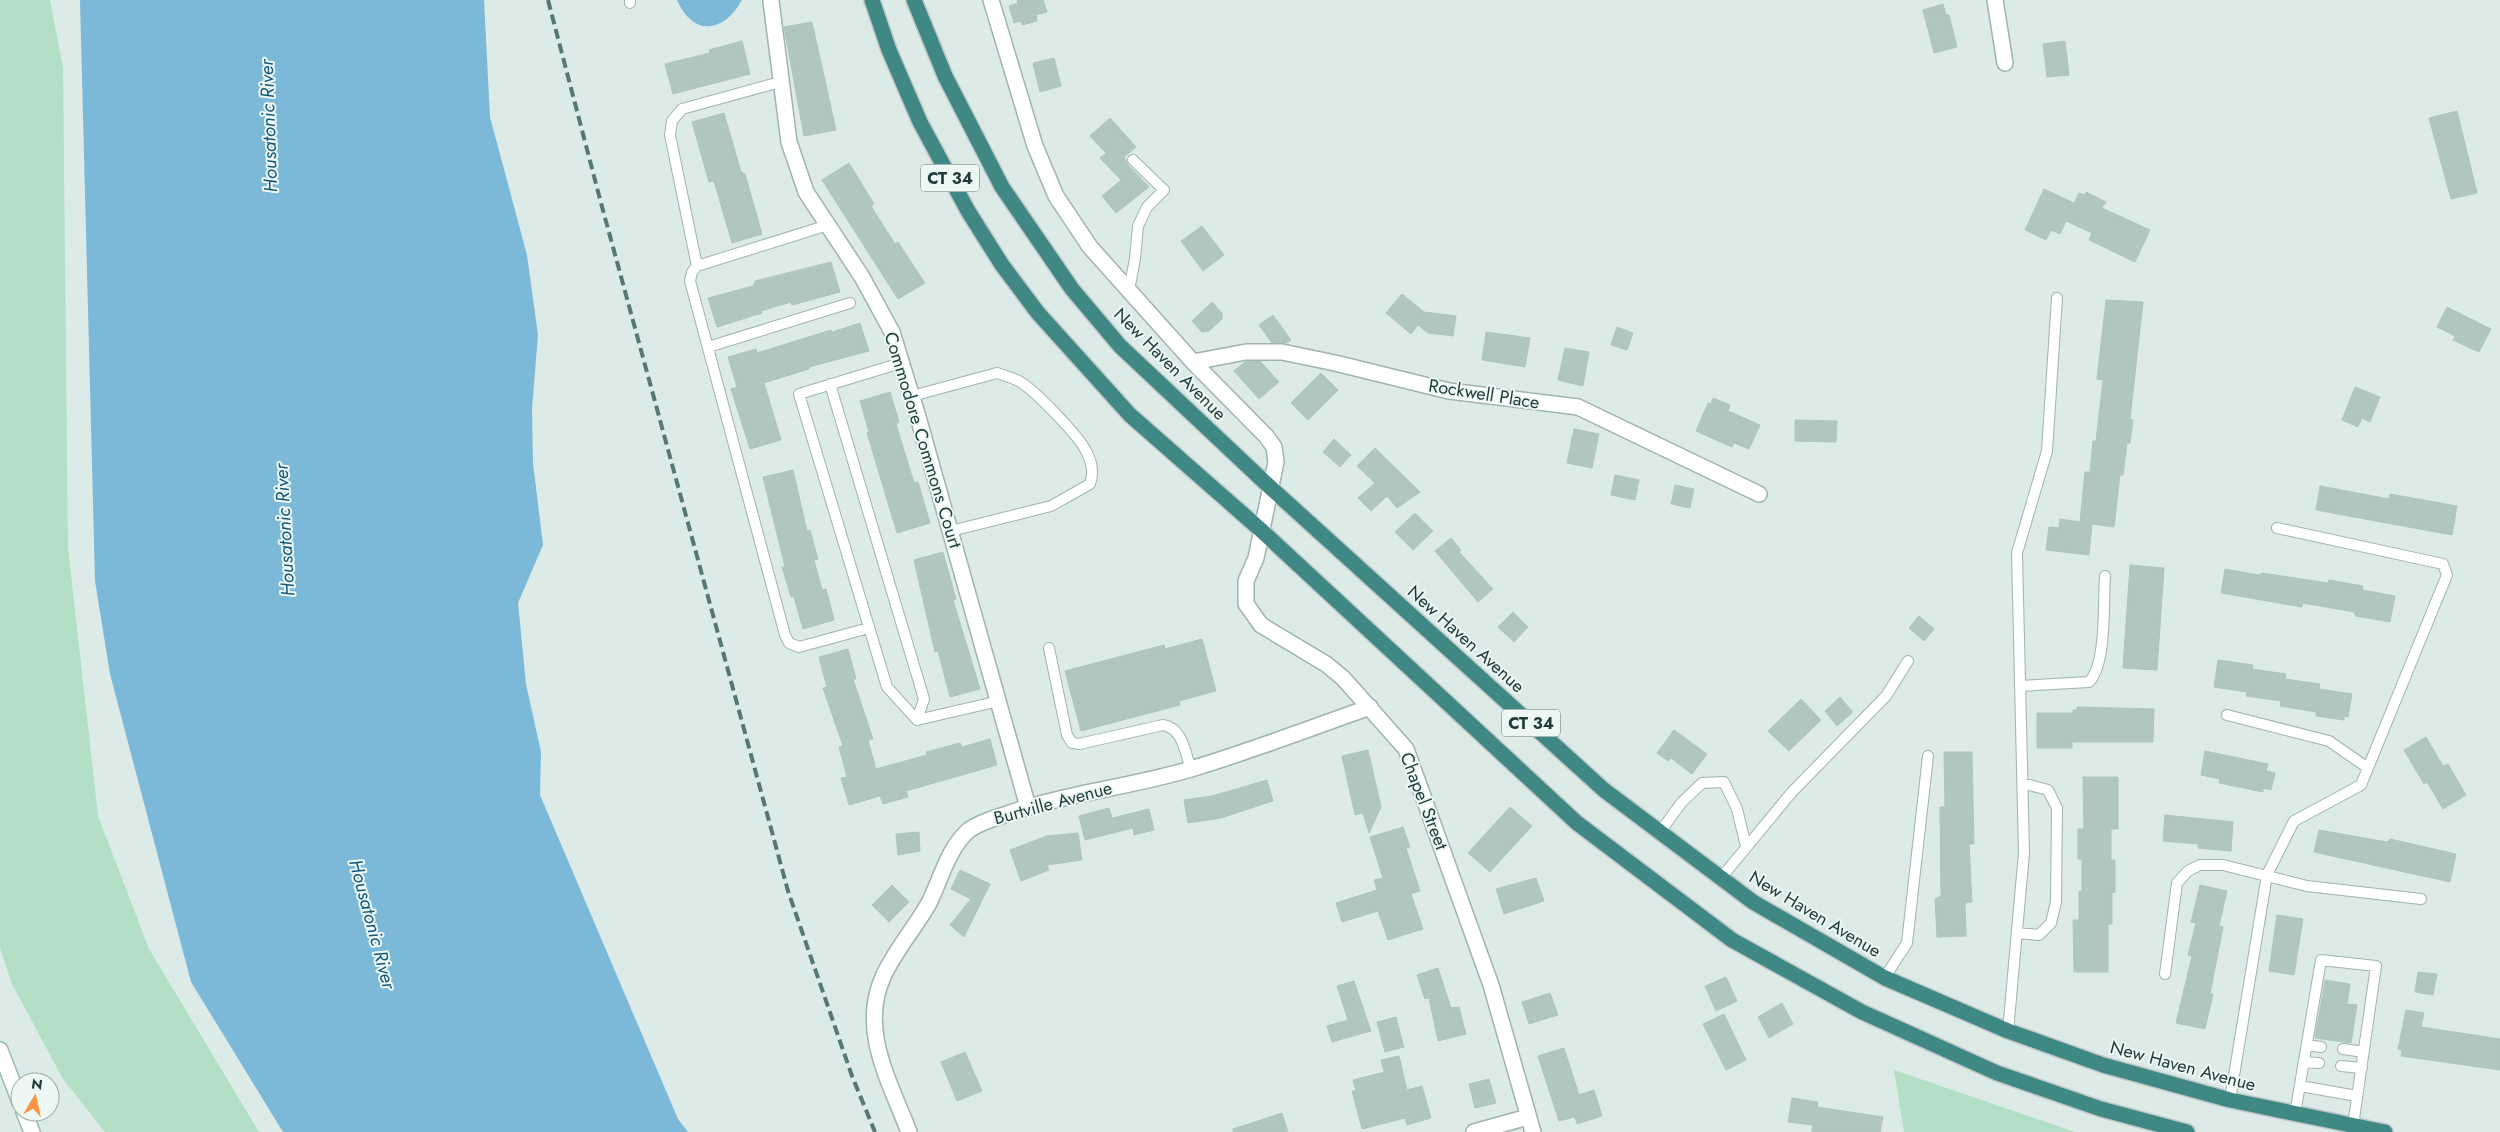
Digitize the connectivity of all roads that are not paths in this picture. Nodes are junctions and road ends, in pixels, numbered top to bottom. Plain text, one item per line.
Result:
1 (771, 0) edge
2 (872, 0) edge
3 (914, 0) edge
4 (991, 0) edge
5 (1995, 0) edge
6 (2005, 63) dead end
7 (780, 82) junction
8 (1134, 160) dead end
9 (828, 225) junction
10 (697, 266) junction
11 (1129, 290) junction
12 (2057, 298) dead end
13 (850, 304) dead end
14 (708, 347) junction
15 (1193, 362) junction
16 (902, 363) junction
17 (830, 384) junction
18 (912, 396) junction
19 (1272, 489) junction
20 (1759, 494) dead end
21 (2277, 528) dead end
22 (951, 531) junction
23 (1262, 531) junction
24 (2105, 576) dead end
25 (870, 628) junction
26 (1049, 648) dead end
27 (1908, 661) dead end
28 (2020, 686) junction
29 (999, 701) junction
30 (1370, 707) junction
31 (2227, 715) dead end
32 (916, 720) junction
33 (1928, 756) dead end
34 (2368, 768) junction
35 (1191, 769) junction
36 (2022, 783) junction
37 (1028, 806) junction
38 (1660, 832) junction
39 (1746, 846) junction
40 (2267, 875) junction
41 (1721, 878) junction
42 (2421, 899) dead end
43 (2017, 933) junction
44 (2165, 974) dead end
45 (1884, 977) junction
46 (2008, 1031) junction
47 (2307, 1045) junction
48 (2321, 1047) dead end
49 (2343, 1049) dead end
50 (0, 1050) edge
51 (2364, 1052) junction
52 (2304, 1062) junction
53 (2319, 1063) dead end
54 (2341, 1066) dead end
55 (2362, 1068) junction
56 (10, 1076) edge
57 (2300, 1086) junction
58 (2357, 1096) junction
59 (2230, 1100) junction
60 (2295, 1114) junction
61 (1528, 1116) junction
62 (2353, 1126) junction
63 (909, 1132) edge
64 (1474, 1132) edge
65 (1533, 1132) edge
66 (2188, 1132) edge
67 (2385, 1132) edge

1 - 7 street, Commodore Commons Court
2 - 23 highway, CT 34
3 - 19 highway, New Haven Avenue / CT 34
4 - 11 street, Chapel Street
5 - 6 street
7 - 9 street, Commodore Commons Court
7 - 10 lane
8 - 11 lane
9 - 10 lane
9 - 16 street, Commodore Commons Court
10 - 14 lane
11 - 15 street, Chapel Street
12 - 28 lane
13 - 14 lane
14 - 25 lane
15 - 19 street, Chapel Street
15 - 20 street, Rockwell Place
16 - 17 lane
16 - 18 street, Commodore Commons Court
17 - 25 lane
17 - 32 lane
18 - 22 street, Commodore Commons Court
18 - 22 lane
19 - 23 street, Chapel Street
19 - 38 highway, New Haven Avenue / CT 34
21 - 34 lane
22 - 29 street, Commodore Commons Court
23 - 30 street, Chapel Street
23 - 66 highway, CT 34
24 - 28 lane
25 - 32 lane
26 - 35 lane
27 - 39 lane
28 - 36 lane
29 - 32 lane
29 - 37 street, Commodore Commons Court
30 - 35 street, Burtville Avenue
30 - 61 street, Chapel Street
31 - 34 lane
33 - 45 lane
34 - 40 lane
35 - 37 street, Burtville Avenue
36 - 43 lane
36 - 43 lane
37 - 63 street, Burtville Avenue
38 - 39 lane
38 - 41 highway, New Haven Avenue / CT 34
39 - 41 lane
40 - 42 lane
40 - 44 lane
40 - 59 lane
41 - 45 highway, New Haven Avenue / CT 34
43 - 46 lane
45 - 46 highway, New Haven Avenue / CT 34
46 - 59 highway, New Haven Avenue / CT 34
47 - 48 lane
47 - 51 lane
47 - 52 lane
49 - 51 lane
50 - 56 street
51 - 55 lane
52 - 53 lane
52 - 57 lane
54 - 55 lane
55 - 58 lane
57 - 58 lane
57 - 60 lane
58 - 62 lane
59 - 60 highway, New Haven Avenue / CT 34
60 - 62 highway, New Haven Avenue / CT 34
61 - 64 street
61 - 65 street, Chapel Street
62 - 67 highway, New Haven Avenue / CT 34

